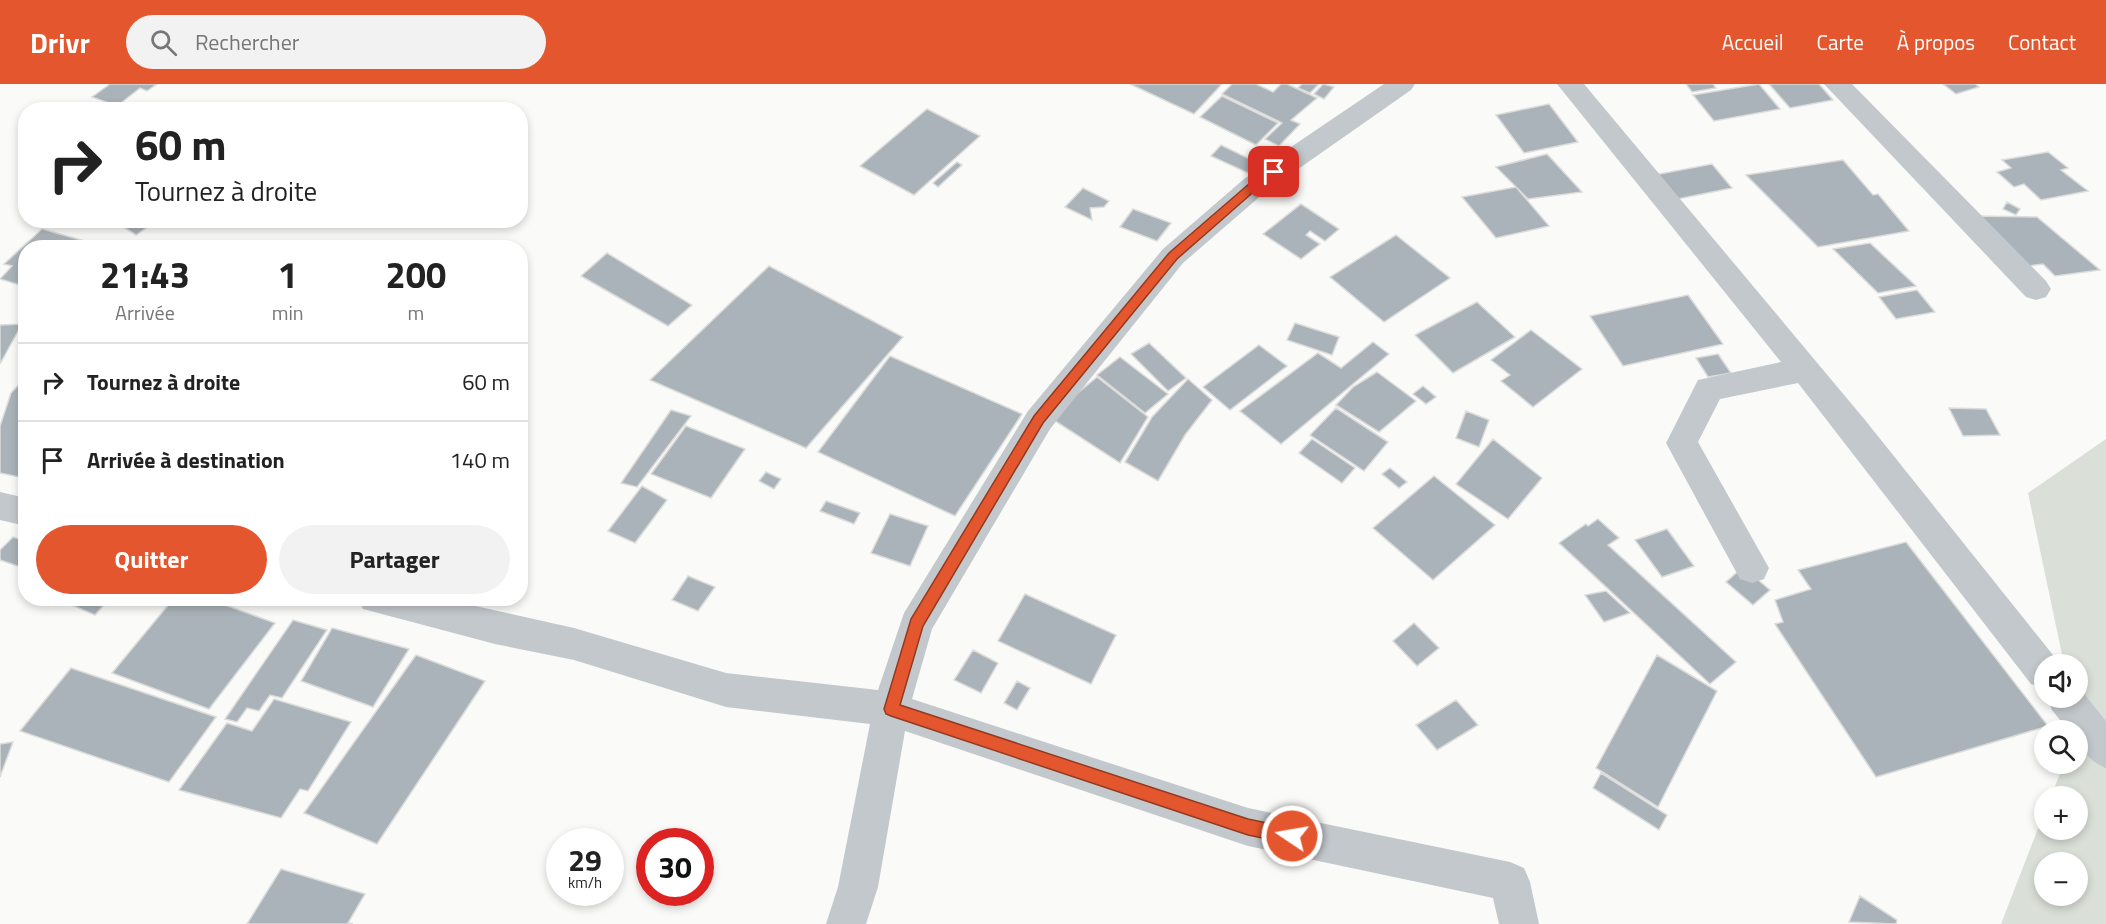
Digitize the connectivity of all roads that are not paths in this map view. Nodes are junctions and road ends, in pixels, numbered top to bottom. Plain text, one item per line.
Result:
1 (1570, 84) edge
2 (1838, 84) edge
3 (1389, 87) edge
4 (2036, 289) dead end
5 (1805, 369) junction
6 (0, 506) edge
7 (18, 510) edge
8 (1752, 568) dead end
9 (407, 606) edge
10 (2034, 659) edge
11 (2073, 708) edge
12 (891, 709) junction
13 (2106, 750) edge
14 (846, 924) edge
15 (1519, 924) edge

1 - 5 street
2 - 4 street
3 - 12 street
5 - 8 street
5 - 10 street
6 - 7 street
9 - 12 street
11 - 13 street
12 - 14 street
12 - 15 street

